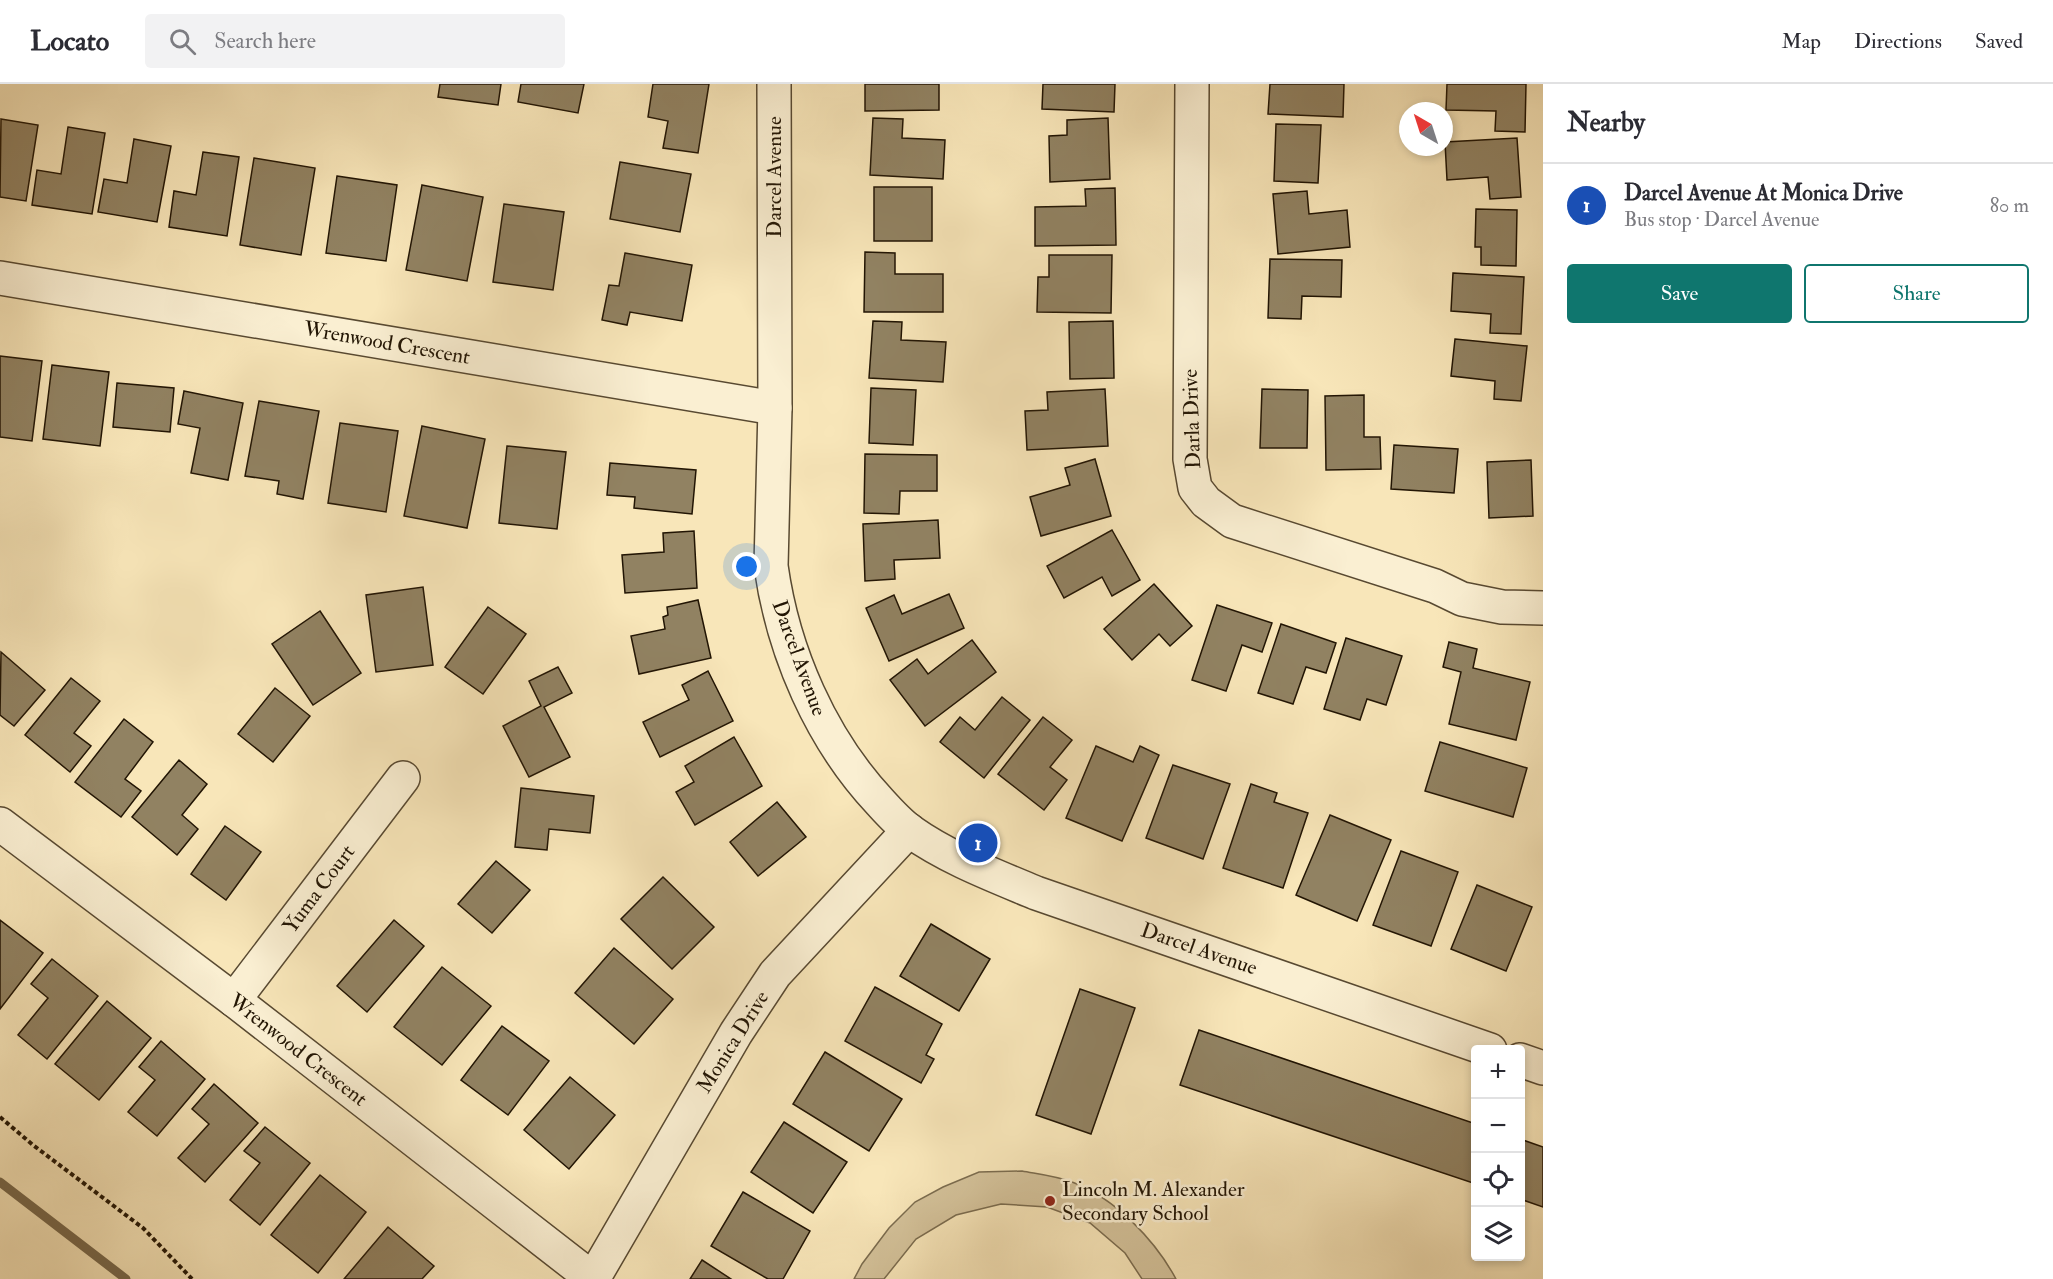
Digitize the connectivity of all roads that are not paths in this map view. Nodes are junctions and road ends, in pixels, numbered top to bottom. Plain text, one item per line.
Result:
1 (774, 84) edge
2 (1192, 84) edge
3 (0, 278) edge
4 (775, 408) junction
5 (1543, 608) edge
6 (403, 778) dead end
7 (0, 824) edge
8 (909, 830) junction
9 (234, 1000) junction
10 (1476, 1045) edge
11 (1525, 1061) edge
12 (1543, 1068) edge
13 (593, 1279) edge

1 - 4 street, Darcel Avenue
2 - 5 street, Darla Drive
3 - 4 street, Wrenwood Crescent
4 - 8 street, Darcel Avenue
6 - 9 street, Yuma Court
7 - 9 street, Wrenwood Crescent
8 - 10 street, Darcel Avenue
8 - 13 street, Monica Drive
9 - 13 street, Wrenwood Crescent
11 - 12 street

